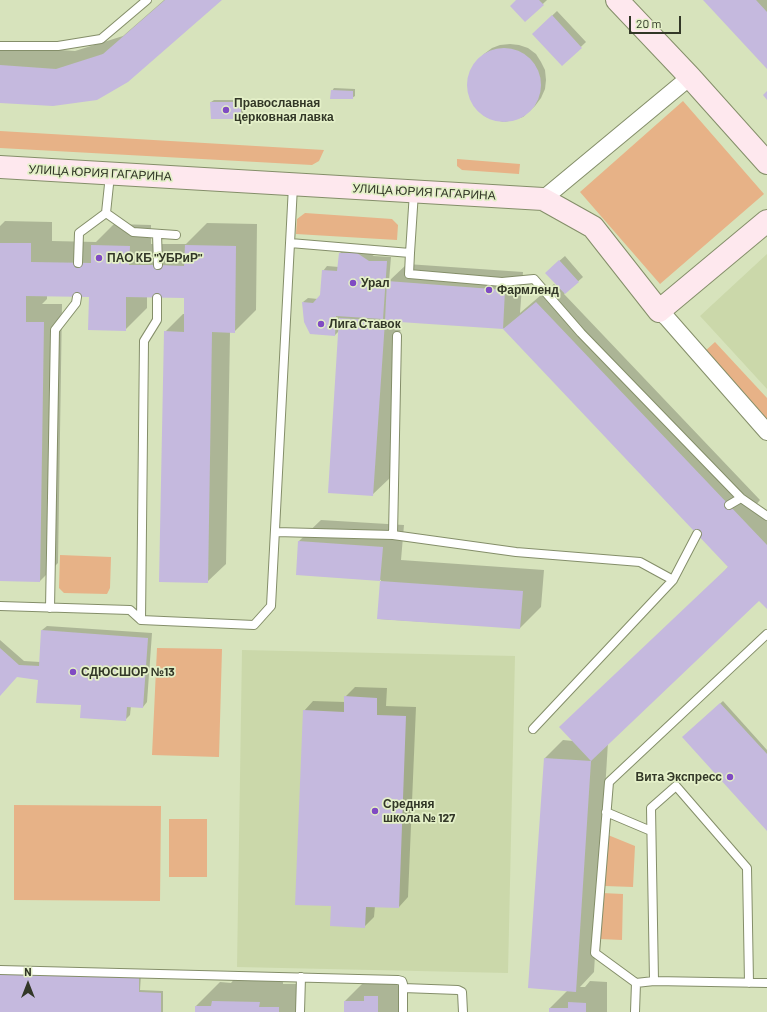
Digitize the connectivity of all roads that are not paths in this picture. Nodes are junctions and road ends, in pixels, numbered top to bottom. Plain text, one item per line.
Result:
1 (147, 0) edge
2 (617, 0) edge
3 (0, 46) edge
4 (690, 77) junction
5 (767, 163) edge
6 (0, 167) edge
7 (111, 174) junction
8 (293, 185) junction
9 (414, 192) junction
10 (543, 200) junction
11 (106, 213) junction
12 (767, 221) edge
13 (157, 234) junction
14 (176, 235) dead end
15 (290, 244) junction
16 (410, 252) junction
17 (78, 263) dead end
18 (158, 265) dead end
19 (78, 296) dead end
20 (157, 298) dead end
21 (659, 311) junction
22 (397, 336) dead end
23 (767, 432) edge
24 (740, 498) junction
25 (729, 505) dead end
26 (767, 516) edge
27 (276, 532) junction
28 (697, 534) dead end
29 (393, 535) junction
30 (673, 580) junction
31 (0, 606) edge
32 (50, 608) junction
33 (141, 620) junction
34 (767, 634) edge
35 (533, 729) dead end
36 (606, 812) junction
37 (651, 831) junction
38 (0, 970) edge
39 (301, 977) junction
40 (654, 981) junction
41 (636, 983) junction
42 (749, 983) junction
43 (767, 983) edge
44 (403, 988) junction
45 (300, 1012) edge
46 (403, 1012) edge
47 (463, 1012) edge
48 (635, 1012) edge

1 - 3 lane
2 - 4 main road
4 - 5 main road
4 - 10 street
6 - 7 main road, УЛИЦА ЮРИЯ ГАГАРИНА
7 - 8 main road, УЛИЦА ЮРИЯ ГАГАРИНА
7 - 11 lane
8 - 9 main road, УЛИЦА ЮРИЯ ГАГАРИНА
8 - 15 lane
9 - 10 main road, УЛИЦА ЮРИЯ ГАГАРИНА
9 - 16 lane
10 - 21 main road, УЛИЦА ЮРИЯ ГАГАРИНА
11 - 13 lane
11 - 17 lane
12 - 21 main road
13 - 14 lane
13 - 18 lane
15 - 16 lane
15 - 27 lane
16 - 24 lane
19 - 32 lane
20 - 33 lane
21 - 23 street
22 - 29 lane
24 - 25 lane
24 - 26 lane
27 - 29 lane
27 - 33 lane
28 - 30 lane
29 - 30 lane
30 - 35 lane
31 - 32 lane
32 - 33 lane
34 - 36 lane
36 - 37 lane
36 - 41 lane
37 - 40 lane
37 - 42 lane
38 - 39 lane
39 - 44 lane
39 - 45 lane
40 - 41 lane
40 - 42 lane
41 - 48 lane
42 - 43 lane
44 - 46 lane
44 - 47 lane

